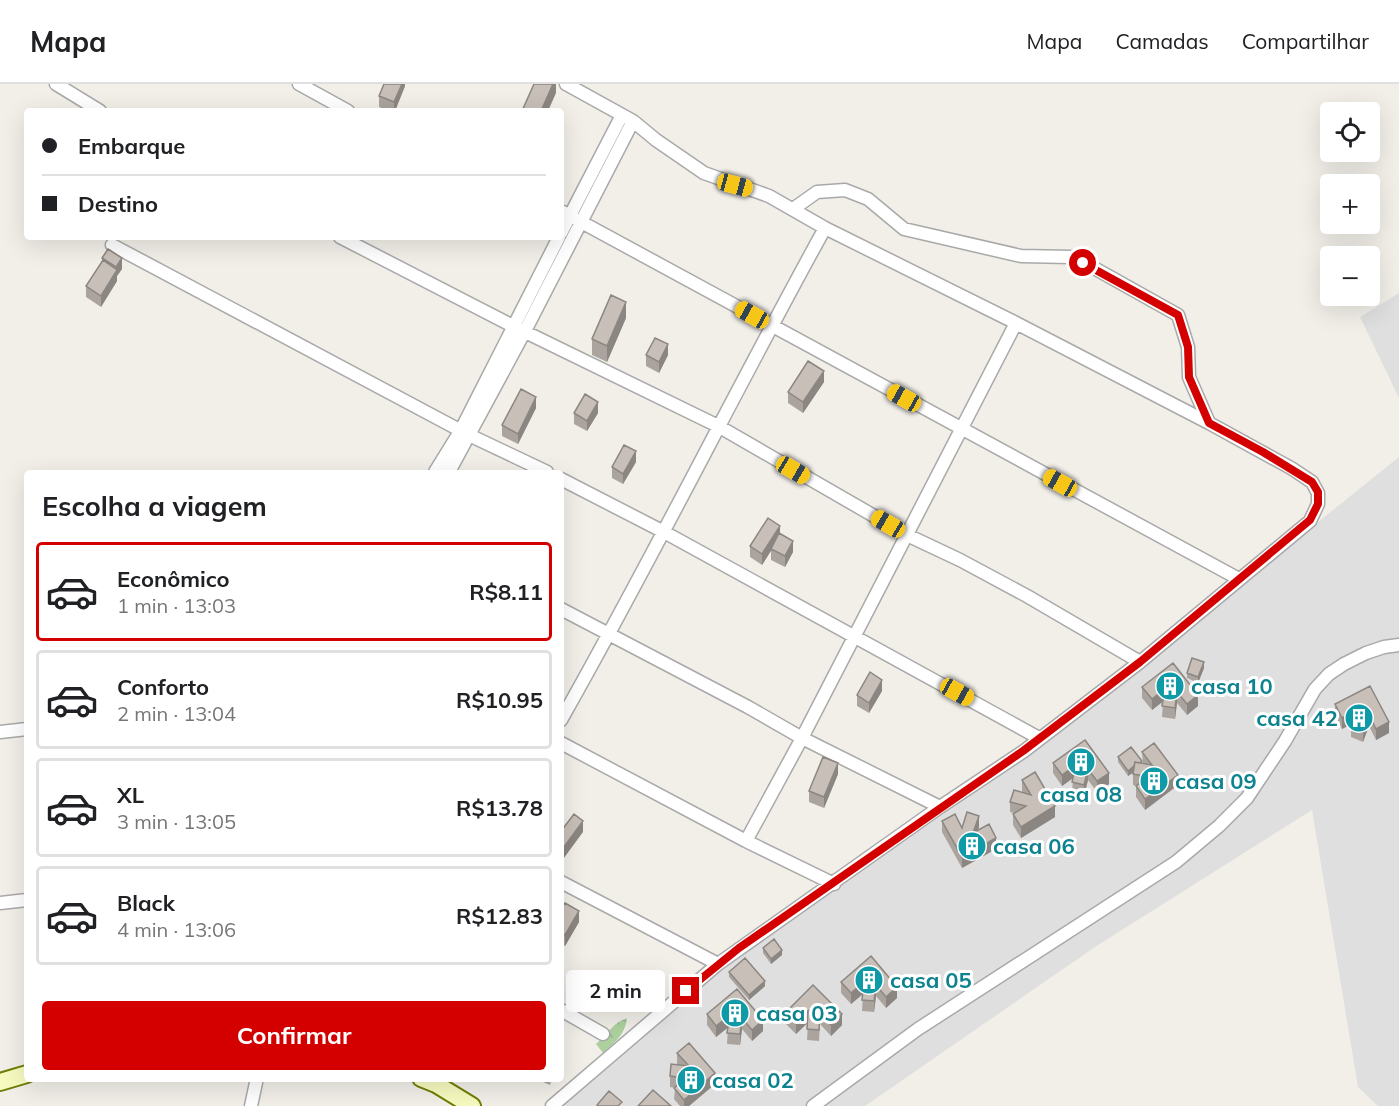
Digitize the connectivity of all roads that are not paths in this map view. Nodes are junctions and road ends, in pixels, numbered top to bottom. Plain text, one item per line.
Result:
1 (56, 84) edge
2 (299, 84) edge
3 (566, 84) edge
4 (95, 108) edge
5 (343, 108) edge
6 (627, 118) junction
7 (793, 210) junction
8 (571, 216) edge
9 (825, 228) junction
10 (564, 231) edge
11 (346, 240) edge
12 (558, 240) edge
13 (560, 240) edge
14 (112, 245) dead end
15 (1016, 323) junction
16 (771, 326) junction
17 (519, 329) junction
18 (1209, 423) junction
19 (718, 426) junction
20 (961, 429) junction
21 (465, 433) junction
22 (437, 470) edge
23 (449, 470) edge
24 (543, 470) edge
25 (564, 481) edge
26 (664, 532) junction
27 (907, 535) junction
28 (1239, 579) junction
29 (564, 611) edge
30 (610, 634) junction
31 (854, 635) junction
32 (1399, 645) edge
33 (1140, 662) junction
34 (564, 715) edge
35 (24, 729) edge
36 (0, 732) edge
37 (802, 738) junction
38 (1040, 738) junction
39 (564, 745) edge
40 (940, 807) junction
41 (746, 841) junction
42 (564, 884) edge
43 (834, 884) junction
44 (24, 900) edge
45 (0, 903) edge
46 (718, 964) junction
47 (564, 1012) edge
48 (603, 1034) dead end
49 (24, 1075) edge
50 (0, 1082) edge
51 (256, 1082) edge
52 (431, 1082) edge
53 (251, 1106) edge
54 (472, 1106) edge
55 (552, 1106) edge
56 (813, 1106) edge

1 - 4 street
2 - 5 street
3 - 6 street
6 - 7 street
6 - 8 street
7 - 9 street
7 - 18 street
8 - 10 street
8 - 16 street
9 - 15 street
9 - 16 street
11 - 17 street
12 - 17 street
13 - 17 street
14 - 21 street
15 - 18 street
15 - 20 street
16 - 19 street
16 - 20 street
17 - 19 street
17 - 21 street
18 - 28 street
19 - 26 street
19 - 27 street
20 - 27 street
20 - 28 street
21 - 22 street
21 - 23 street
21 - 24 street
25 - 26 street
26 - 30 street
26 - 31 street
27 - 31 street
27 - 33 street
28 - 33 street
29 - 30 street
30 - 34 street
30 - 37 street
31 - 37 street
31 - 38 street
32 - 56 street
33 - 38 street
35 - 36 street
37 - 40 street
37 - 41 street
38 - 40 street
39 - 41 street
40 - 43 street
41 - 43 street
42 - 46 street
43 - 46 street
44 - 45 street
46 - 55 street
47 - 48 street
49 - 50 main road
51 - 53 street
52 - 54 main road

